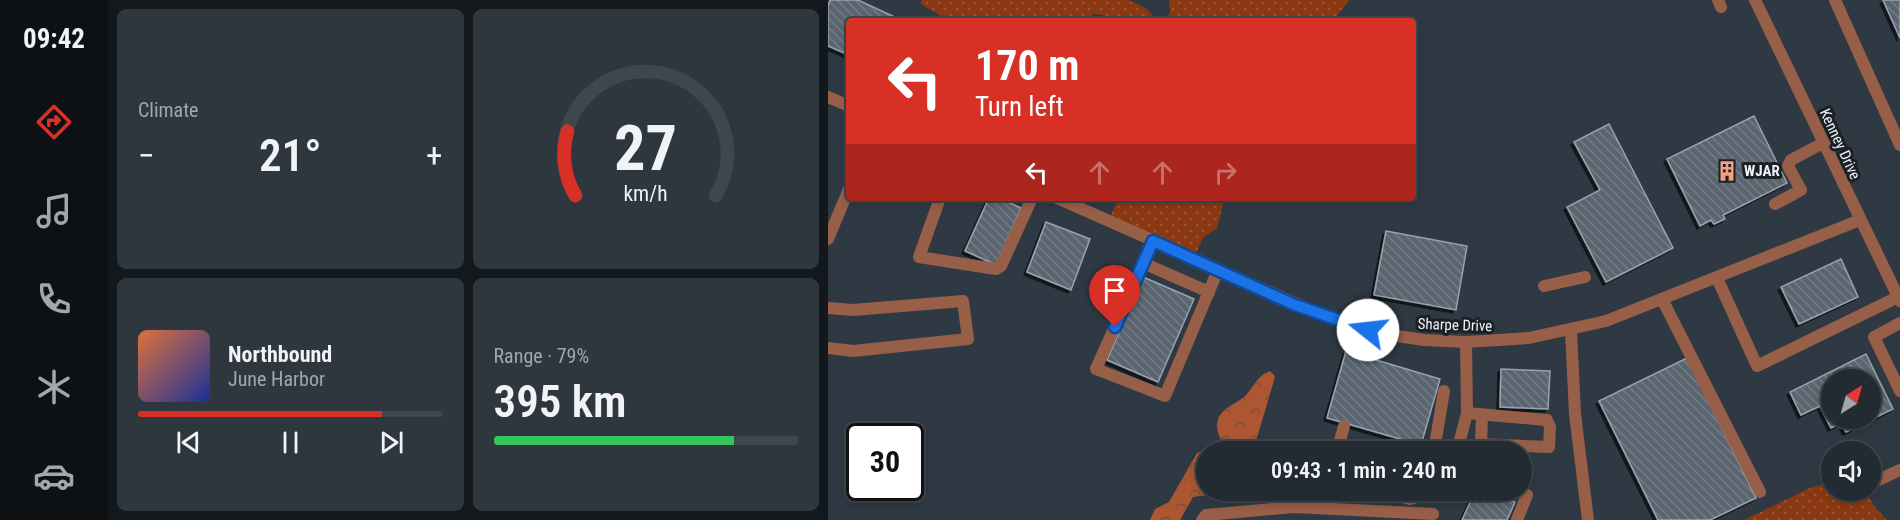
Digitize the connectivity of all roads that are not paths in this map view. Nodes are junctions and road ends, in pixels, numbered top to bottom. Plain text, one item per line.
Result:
1 (1755, 0) edge
2 (1835, 0) edge
3 (828, 97) edge
4 (846, 105) edge
5 (1822, 143) junction
6 (1900, 145) edge
7 (846, 196) edge
8 (939, 201) edge
9 (1031, 201) edge
10 (1067, 201) edge
11 (1775, 204) dead end
12 (1860, 220) junction
13 (828, 239) edge
14 (1153, 241) junction
15 (1143, 263) junction
16 (1218, 270) junction
17 (1585, 277) dead end
18 (1895, 277) edge
19 (1717, 278) junction
20 (1544, 286) dead end
21 (1209, 292) junction
22 (1662, 299) junction
23 (1899, 299) edge
24 (828, 308) edge
25 (1900, 323) edge
26 (1571, 331) junction
27 (1466, 342) junction
28 (828, 348) edge
29 (1444, 391) dead end
30 (1900, 391) edge
31 (1467, 413) junction
32 (1482, 416) junction
33 (1344, 426) dead end
34 (1340, 441) edge
35 (1436, 441) edge
36 (1460, 441) edge
37 (1900, 470) edge
38 (1881, 479) edge
39 (1760, 492) dead end
40 (1439, 501) edge
41 (1525, 501) edge
42 (1432, 517) edge
43 (1202, 520) edge
44 (1517, 520) edge
45 (1588, 520) edge

1 - 5 street, Kenney Drive
2 - 6 street
3 - 4 street
5 - 11 street
5 - 12 street, Kenney Drive
7 - 13 street
8 - 9 street
10 - 14 street, Sharpe Drive
12 - 18 street, Kenney Drive
12 - 19 street, Sharpe Drive
14 - 15 street
14 - 16 street, Sharpe Drive
15 - 21 street
15 - 21 street
16 - 21 street
16 - 27 street, Sharpe Drive
17 - 20 street
18 - 23 street, Kenney Drive
19 - 22 street, Sharpe Drive
19 - 23 street
22 - 26 street, Sharpe Drive
22 - 39 street
24 - 28 street
25 - 30 street
26 - 27 street, Sharpe Drive
26 - 45 street
27 - 31 street
29 - 35 street
31 - 32 street
31 - 36 street
32 - 32 street
33 - 34 street
37 - 38 street
40 - 42 street
41 - 44 street
42 - 43 street

